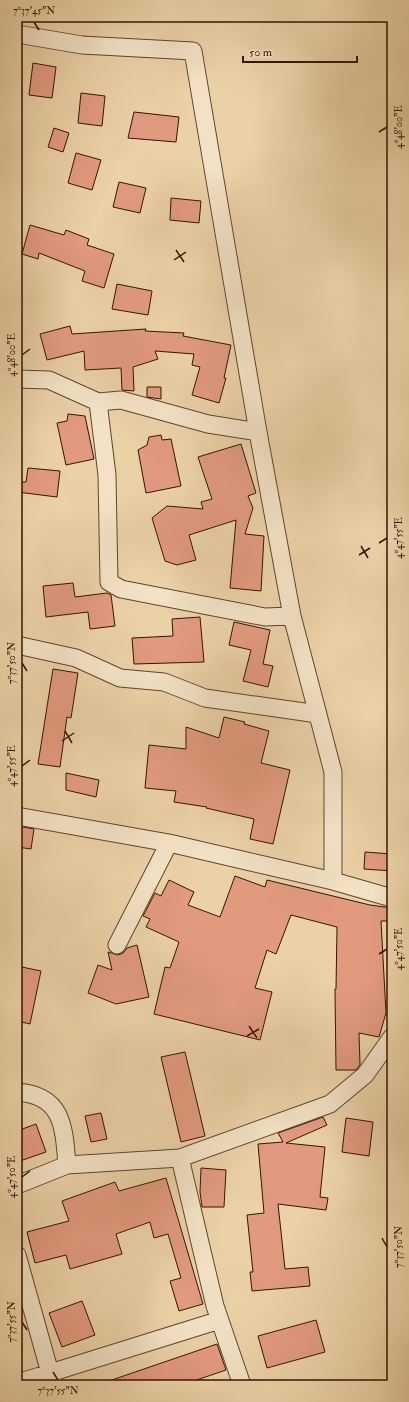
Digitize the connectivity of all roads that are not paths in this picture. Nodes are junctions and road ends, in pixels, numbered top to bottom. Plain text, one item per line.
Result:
1 (17, 34) edge
2 (17, 379) edge
3 (98, 402) junction
4 (258, 432) junction
5 (292, 616) junction
6 (17, 644) edge
7 (318, 714) junction
8 (17, 816) edge
9 (169, 843) junction
10 (333, 881) junction
11 (392, 898) edge
12 (117, 945) dead end
13 (392, 1037) edge
14 (17, 1092) edge
15 (180, 1158) junction
16 (67, 1165) junction
17 (17, 1185) edge
18 (17, 1255) edge
19 (220, 1320) junction
20 (52, 1379) edge
21 (17, 1383) edge
22 (242, 1385) edge

1 - 4 street
2 - 3 street
3 - 4 street
3 - 5 street
4 - 5 street
5 - 7 street
6 - 7 street
7 - 10 street
8 - 9 street
9 - 10 street
9 - 12 street
10 - 11 street
13 - 15 street
14 - 16 street
15 - 16 street
15 - 19 street
16 - 17 street
18 - 20 street
19 - 20 street
19 - 22 street
20 - 21 street

